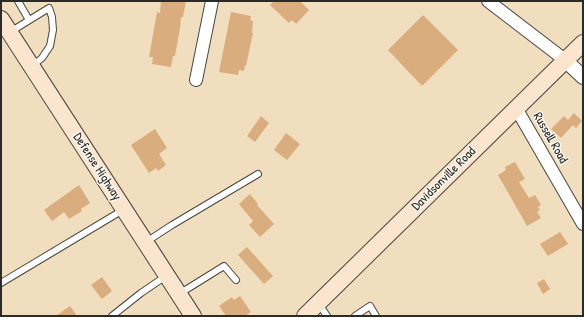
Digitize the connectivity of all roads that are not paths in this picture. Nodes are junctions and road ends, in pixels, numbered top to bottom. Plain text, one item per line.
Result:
1 (18, 1) edge
2 (52, 1) edge
3 (212, 1) edge
4 (494, 3) edge
5 (49, 8) junction
6 (1, 19) edge
7 (29, 20) junction
8 (10, 32) junction
9 (583, 43) edge
10 (565, 60) junction
11 (32, 66) junction
12 (583, 77) edge
13 (196, 80) dead end
14 (516, 108) junction
15 (258, 174) dead end
16 (124, 209) junction
17 (583, 224) edge
18 (146, 242) junction
19 (167, 275) junction
20 (236, 280) dead end
21 (1, 283) edge
22 (179, 294) junction
23 (318, 303) junction
24 (112, 316) edge
25 (193, 316) edge
26 (304, 316) edge
27 (327, 316) edge
28 (355, 316) edge
29 (376, 316) edge

1 - 7 lane
2 - 5 lane
3 - 13 street
4 - 10 street
5 - 7 lane
5 - 11 lane
6 - 8 main road, Defense Highway
7 - 8 lane
8 - 11 main road, Defense Highway
9 - 10 main road, Davidsonville Road
10 - 12 street
10 - 14 main road, Davidsonville Road
11 - 16 main road, Defense Highway
14 - 17 street, Russell Road
14 - 23 main road, Davidsonville Road
15 - 18 lane
16 - 18 main road, Defense Highway
16 - 21 lane
18 - 19 main road, Defense Highway
19 - 22 main road, Defense Highway
19 - 24 lane
20 - 22 lane
22 - 25 main road, Defense Highway
23 - 26 main road, Davidsonville Road
23 - 27 lane
28 - 29 lane

